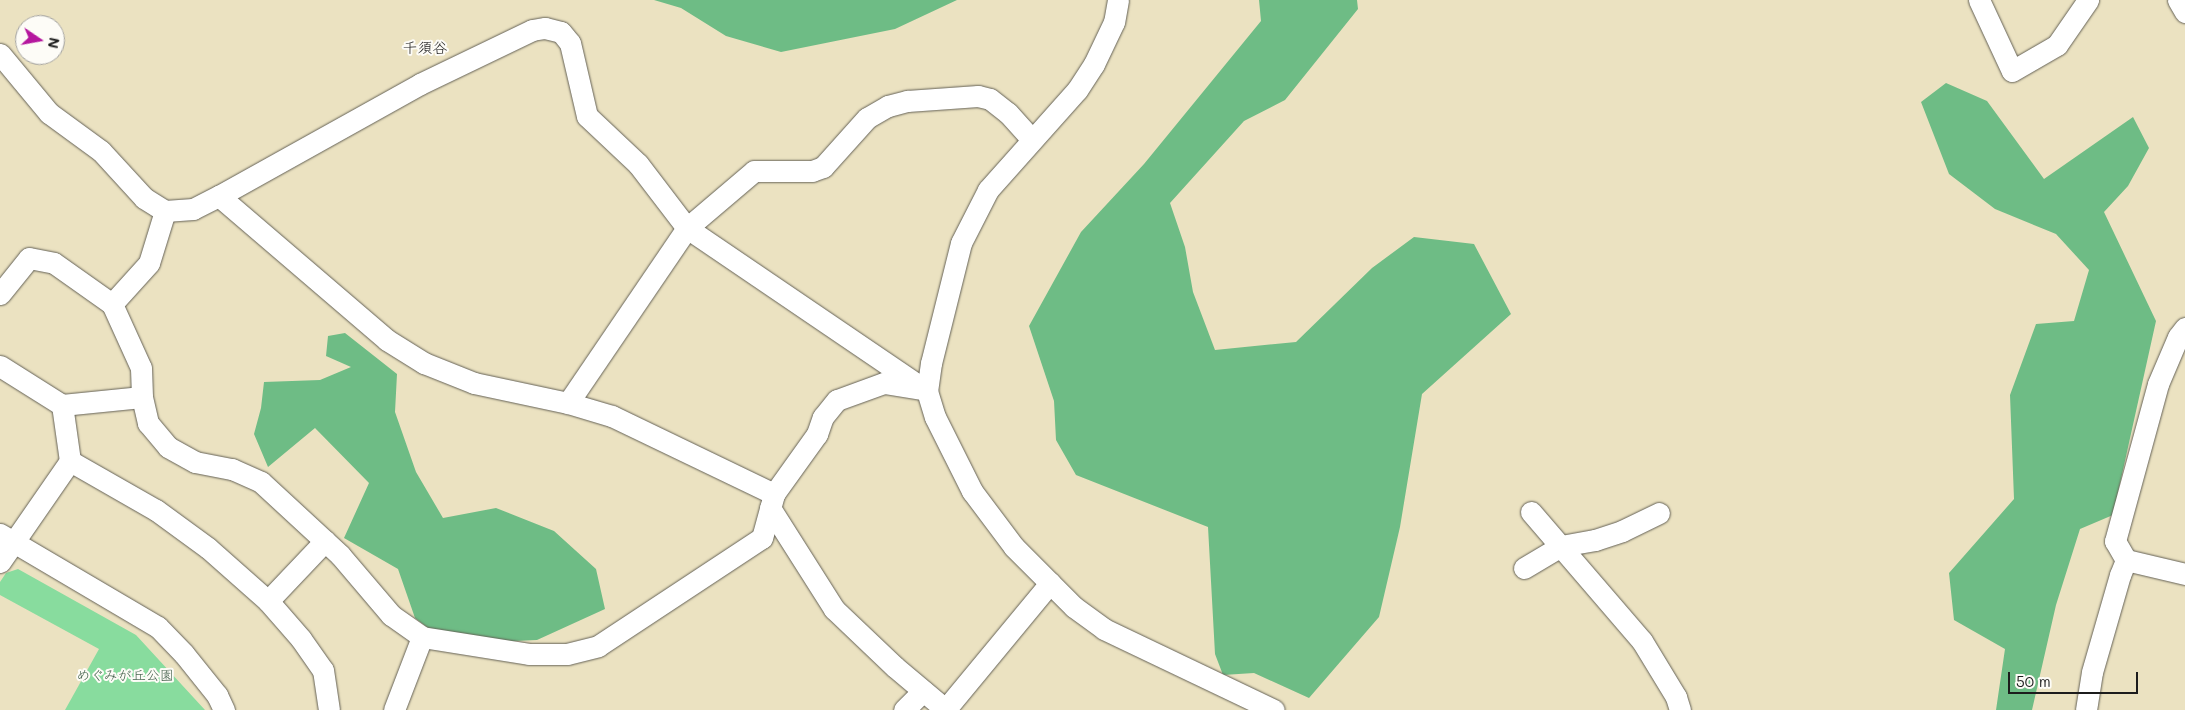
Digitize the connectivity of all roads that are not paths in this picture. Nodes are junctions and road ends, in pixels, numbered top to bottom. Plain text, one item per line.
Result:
1 (1118, 0) edge
2 (1979, 0) edge
3 (2088, 0) edge
4 (2178, 0) edge
5 (2185, 12) edge
6 (0, 54) edge
7 (1032, 140) junction
8 (219, 196) junction
9 (165, 211) junction
10 (687, 228) junction
11 (0, 294) edge
12 (112, 304) junction
13 (2185, 328) edge
14 (0, 366) edge
15 (927, 391) junction
16 (142, 397) junction
17 (568, 403) junction
18 (62, 405) junction
19 (70, 461) junction
20 (772, 501) junction
21 (1531, 512) dead end
22 (1659, 513) dead end
23 (6, 538) edge
24 (325, 542) junction
25 (1561, 546) junction
26 (2126, 560) junction
27 (0, 562) edge
28 (1524, 568) dead end
29 (2185, 574) edge
30 (1050, 583) junction
31 (268, 601) junction
32 (422, 637) junction
33 (923, 691) junction
34 (224, 710) edge
35 (329, 710) edge
36 (394, 710) edge
37 (904, 710) edge
38 (946, 710) edge
39 (1274, 710) edge
40 (1680, 710) edge
41 (2086, 710) edge

1 - 7 street
2 - 3 street
4 - 5 street
6 - 9 street
7 - 10 street
7 - 15 street
8 - 9 street
8 - 10 street
8 - 17 street
9 - 12 street
10 - 15 street
10 - 17 street
11 - 12 street
12 - 16 street
13 - 26 street
14 - 18 street
15 - 20 street
15 - 30 street
16 - 18 street
16 - 24 street
17 - 20 street
18 - 19 street
19 - 23 street
19 - 31 street
20 - 32 street
20 - 33 street
21 - 25 street
22 - 25 street
23 - 27 street
23 - 34 street
24 - 31 street
24 - 32 street
25 - 28 street
25 - 40 street
26 - 29 street
26 - 41 street
30 - 38 street
30 - 39 street
31 - 35 street
32 - 36 street
33 - 37 street
33 - 38 street

